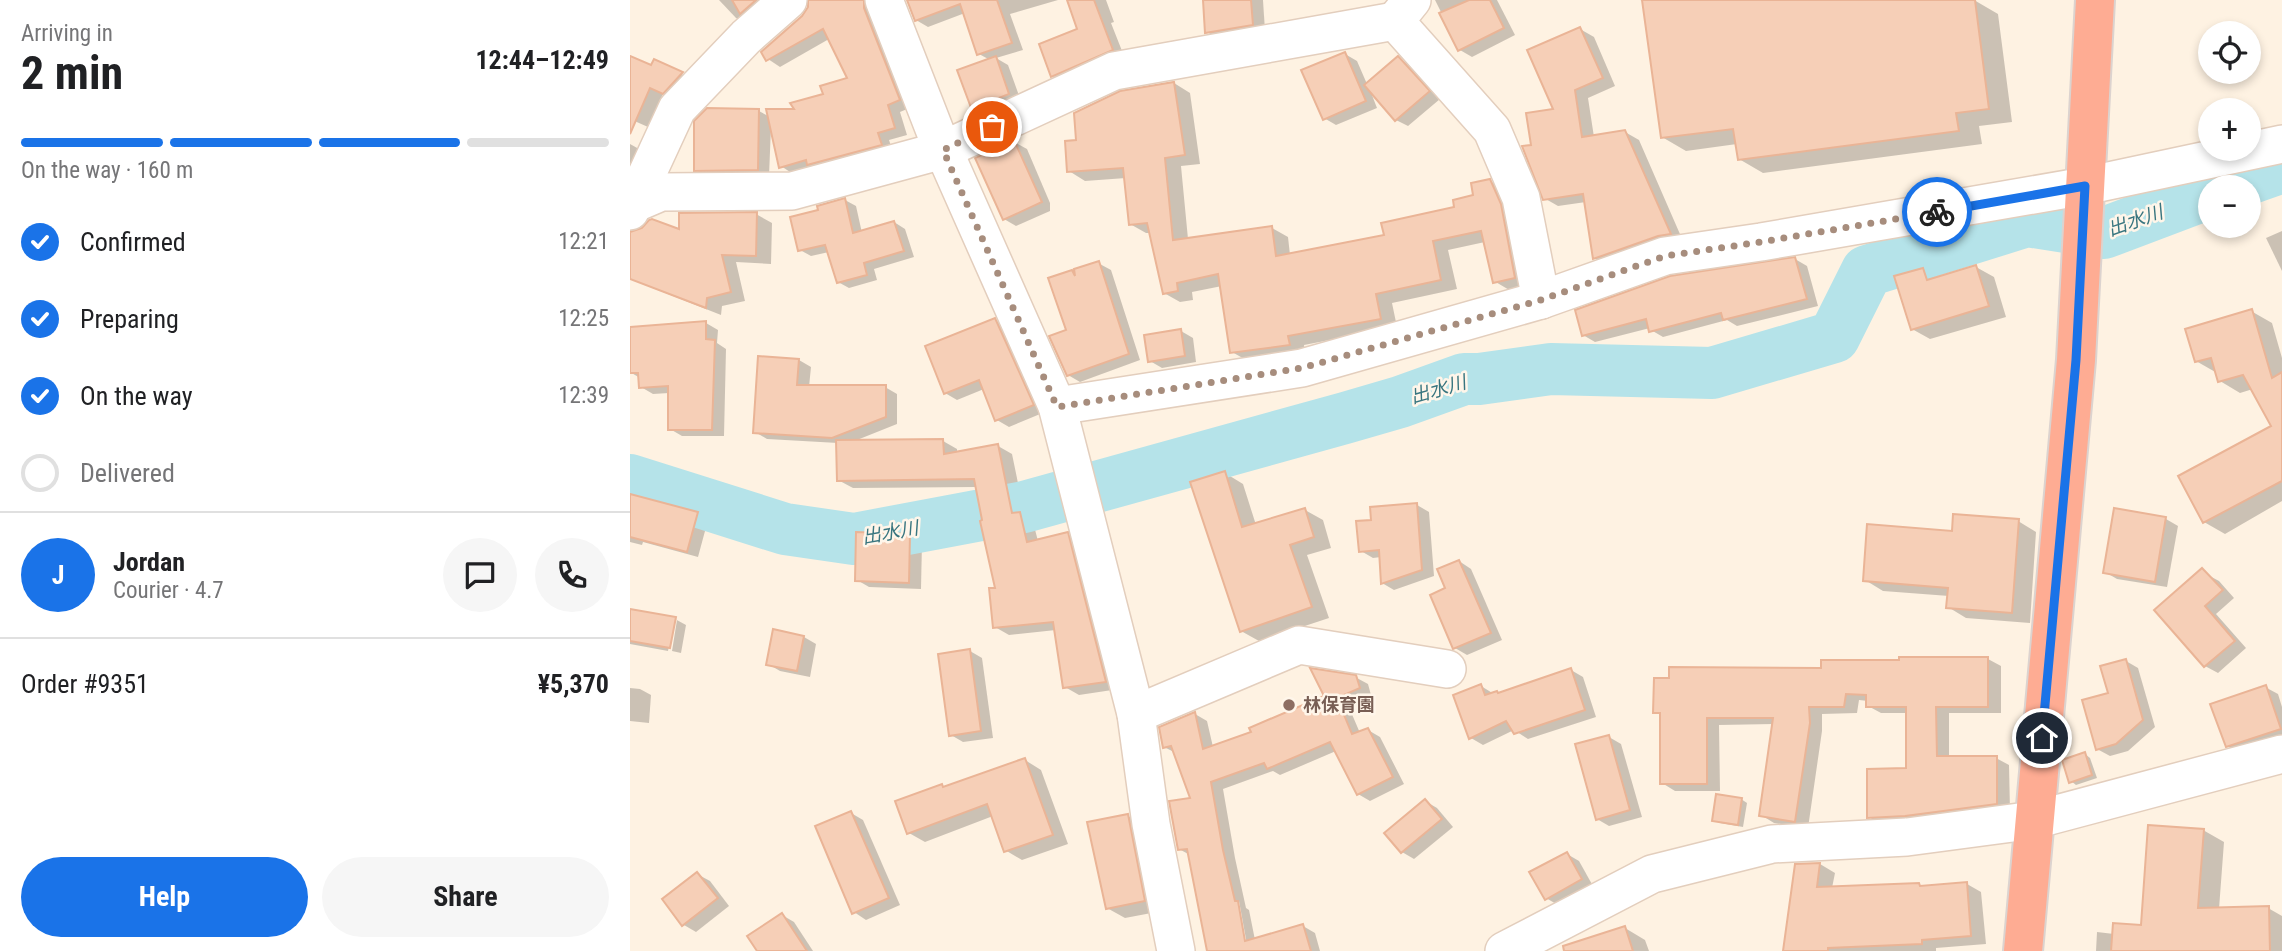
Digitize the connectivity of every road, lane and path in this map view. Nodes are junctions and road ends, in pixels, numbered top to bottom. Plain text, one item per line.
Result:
1 (788, 0) edge
2 (884, 0) edge
3 (2095, 0) edge
4 (1403, 11) edge
5 (2282, 144) edge
6 (943, 150) junction
7 (2085, 186) junction
8 (631, 208) edge
9 (1541, 300) junction
10 (1057, 407) junction
11 (1447, 669) dead end
12 (1136, 714) junction
13 (2282, 754) edge
14 (2034, 820) junction
15 (1176, 951) edge
16 (1504, 951) edge
17 (2022, 951) edge

1 - 8 street
2 - 6 street
3 - 7 highway
4 - 6 street
4 - 9 street
5 - 7 street
6 - 8 street
6 - 10 street
7 - 9 street
7 - 14 highway
9 - 10 street
10 - 12 street
11 - 12 street
12 - 15 street
13 - 14 street
14 - 16 street
14 - 17 highway

